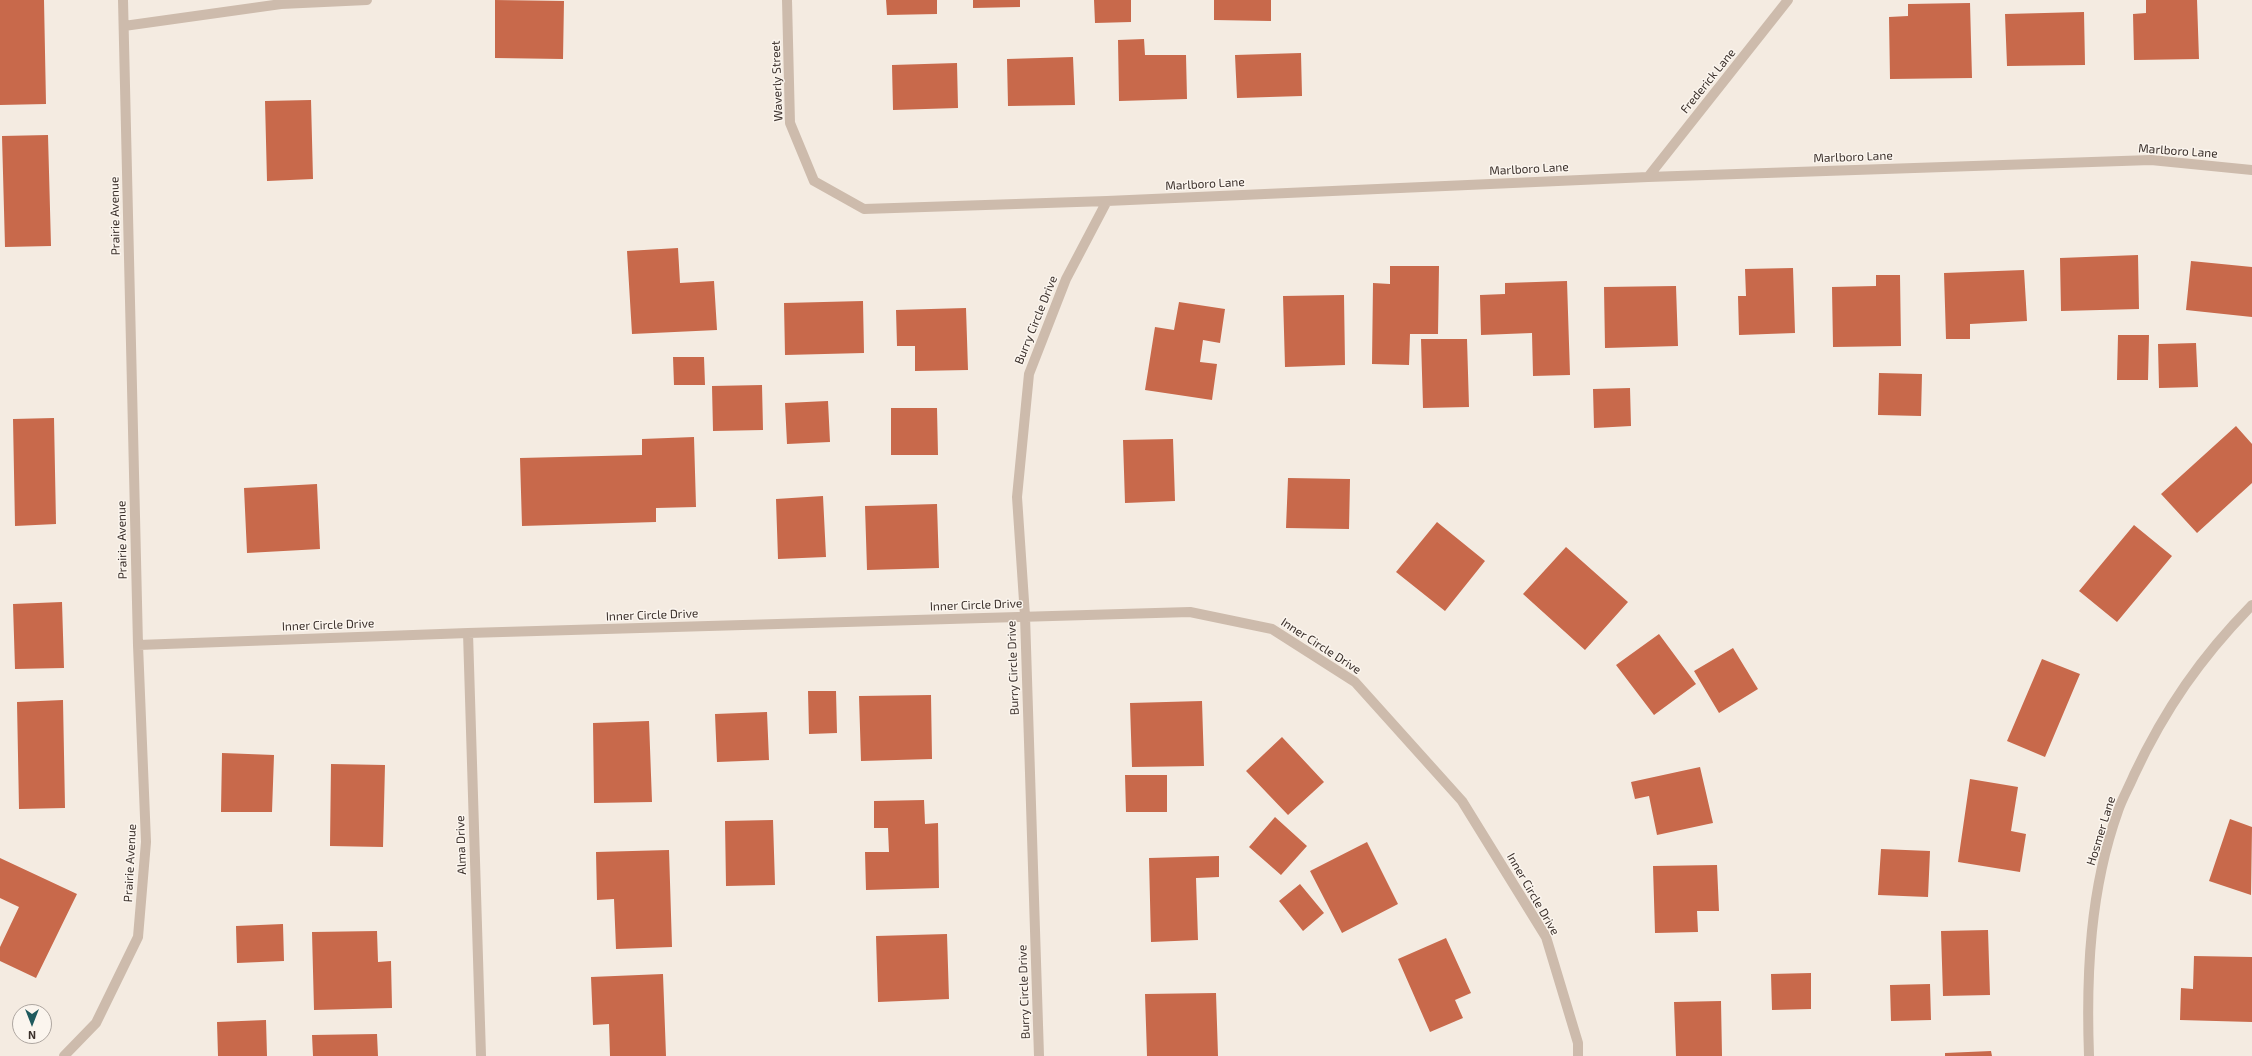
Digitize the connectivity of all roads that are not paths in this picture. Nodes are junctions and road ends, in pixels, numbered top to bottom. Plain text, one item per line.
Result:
1 (123, 0) edge
2 (366, 0) edge
3 (787, 0) edge
4 (1788, 0) edge
5 (124, 26) junction
6 (2252, 170) edge
7 (1648, 177) junction
8 (814, 181) joint
9 (1107, 201) junction
10 (2252, 605) edge
11 (1025, 616) junction
12 (468, 633) junction
13 (138, 645) junction
14 (64, 1056) edge
15 (481, 1056) edge
16 (1039, 1056) edge
17 (1578, 1056) edge
18 (2089, 1056) edge

1 - 5 street, Prairie Avenue
2 - 5 street
3 - 8 street, Waverly Street
4 - 7 street, Frederick Lane
5 - 13 street, Prairie Avenue
6 - 7 street, Marlboro Lane
7 - 9 street, Marlboro Lane
8 - 9 street, Marlboro Lane
9 - 11 street, Burry Circle Drive
10 - 18 street, Hosmer Lane
11 - 12 street, Inner Circle Drive
11 - 16 street, Burry Circle Drive
11 - 17 street, Inner Circle Drive
12 - 13 street, Inner Circle Drive
12 - 15 street, Alma Drive
13 - 14 street, Prairie Avenue

